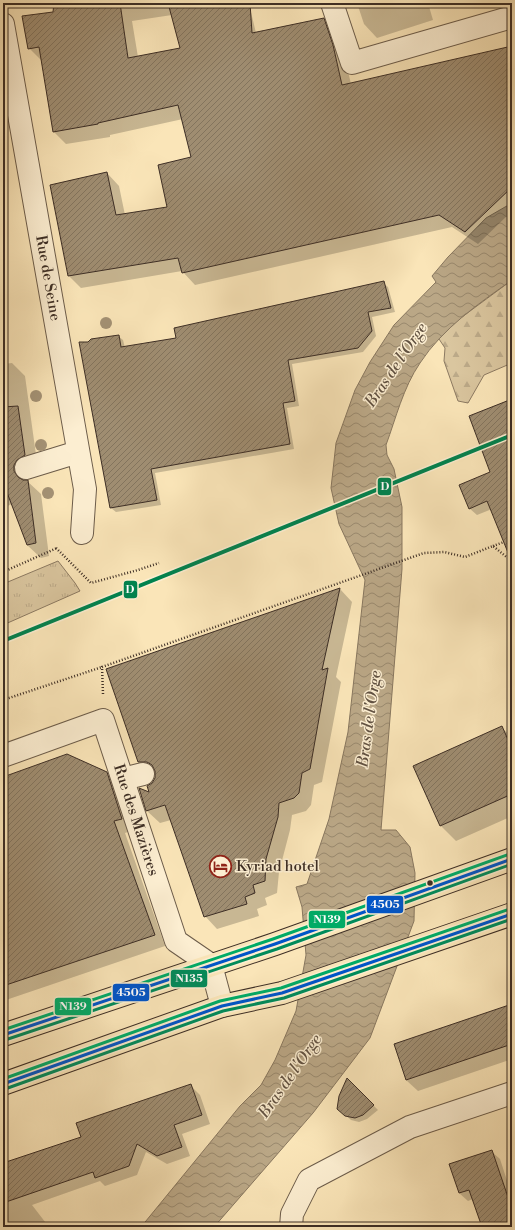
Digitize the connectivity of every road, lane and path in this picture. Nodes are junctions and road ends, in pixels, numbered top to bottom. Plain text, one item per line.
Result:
1 (332, 3) edge
2 (512, 17) edge
3 (3, 24) edge
4 (78, 452) junction
5 (26, 468) dead end
6 (82, 533) joint
7 (504, 542) dead end
8 (493, 546) junction
9 (56, 548) junction
10 (512, 559) edge
11 (159, 563) dead end
12 (3, 572) edge
13 (328, 588) junction
14 (329, 592) dead end
15 (102, 667) junction
16 (3, 700) edge
17 (103, 720) junction
18 (3, 756) edge
19 (512, 860) edge
20 (512, 914) edge
21 (211, 965) junction
22 (222, 1006) junction
23 (3, 1035) edge
24 (3, 1084) edge
25 (512, 1093) edge
26 (291, 1227) edge

1 - 2 street
3 - 4 street, Rue de Seine
4 - 5 street
4 - 6 street, Rue de Seine
6 - 9 path
7 - 8 path
8 - 10 path
8 - 13 path
9 - 11 path
9 - 12 path
13 - 14 path
13 - 15 path
15 - 16 path
15 - 17 path
17 - 18 street
17 - 21 street, Rue des Mazières
19 - 21 main road
20 - 22 main road
21 - 22 street
21 - 23 main road
22 - 24 main road
25 - 26 street

